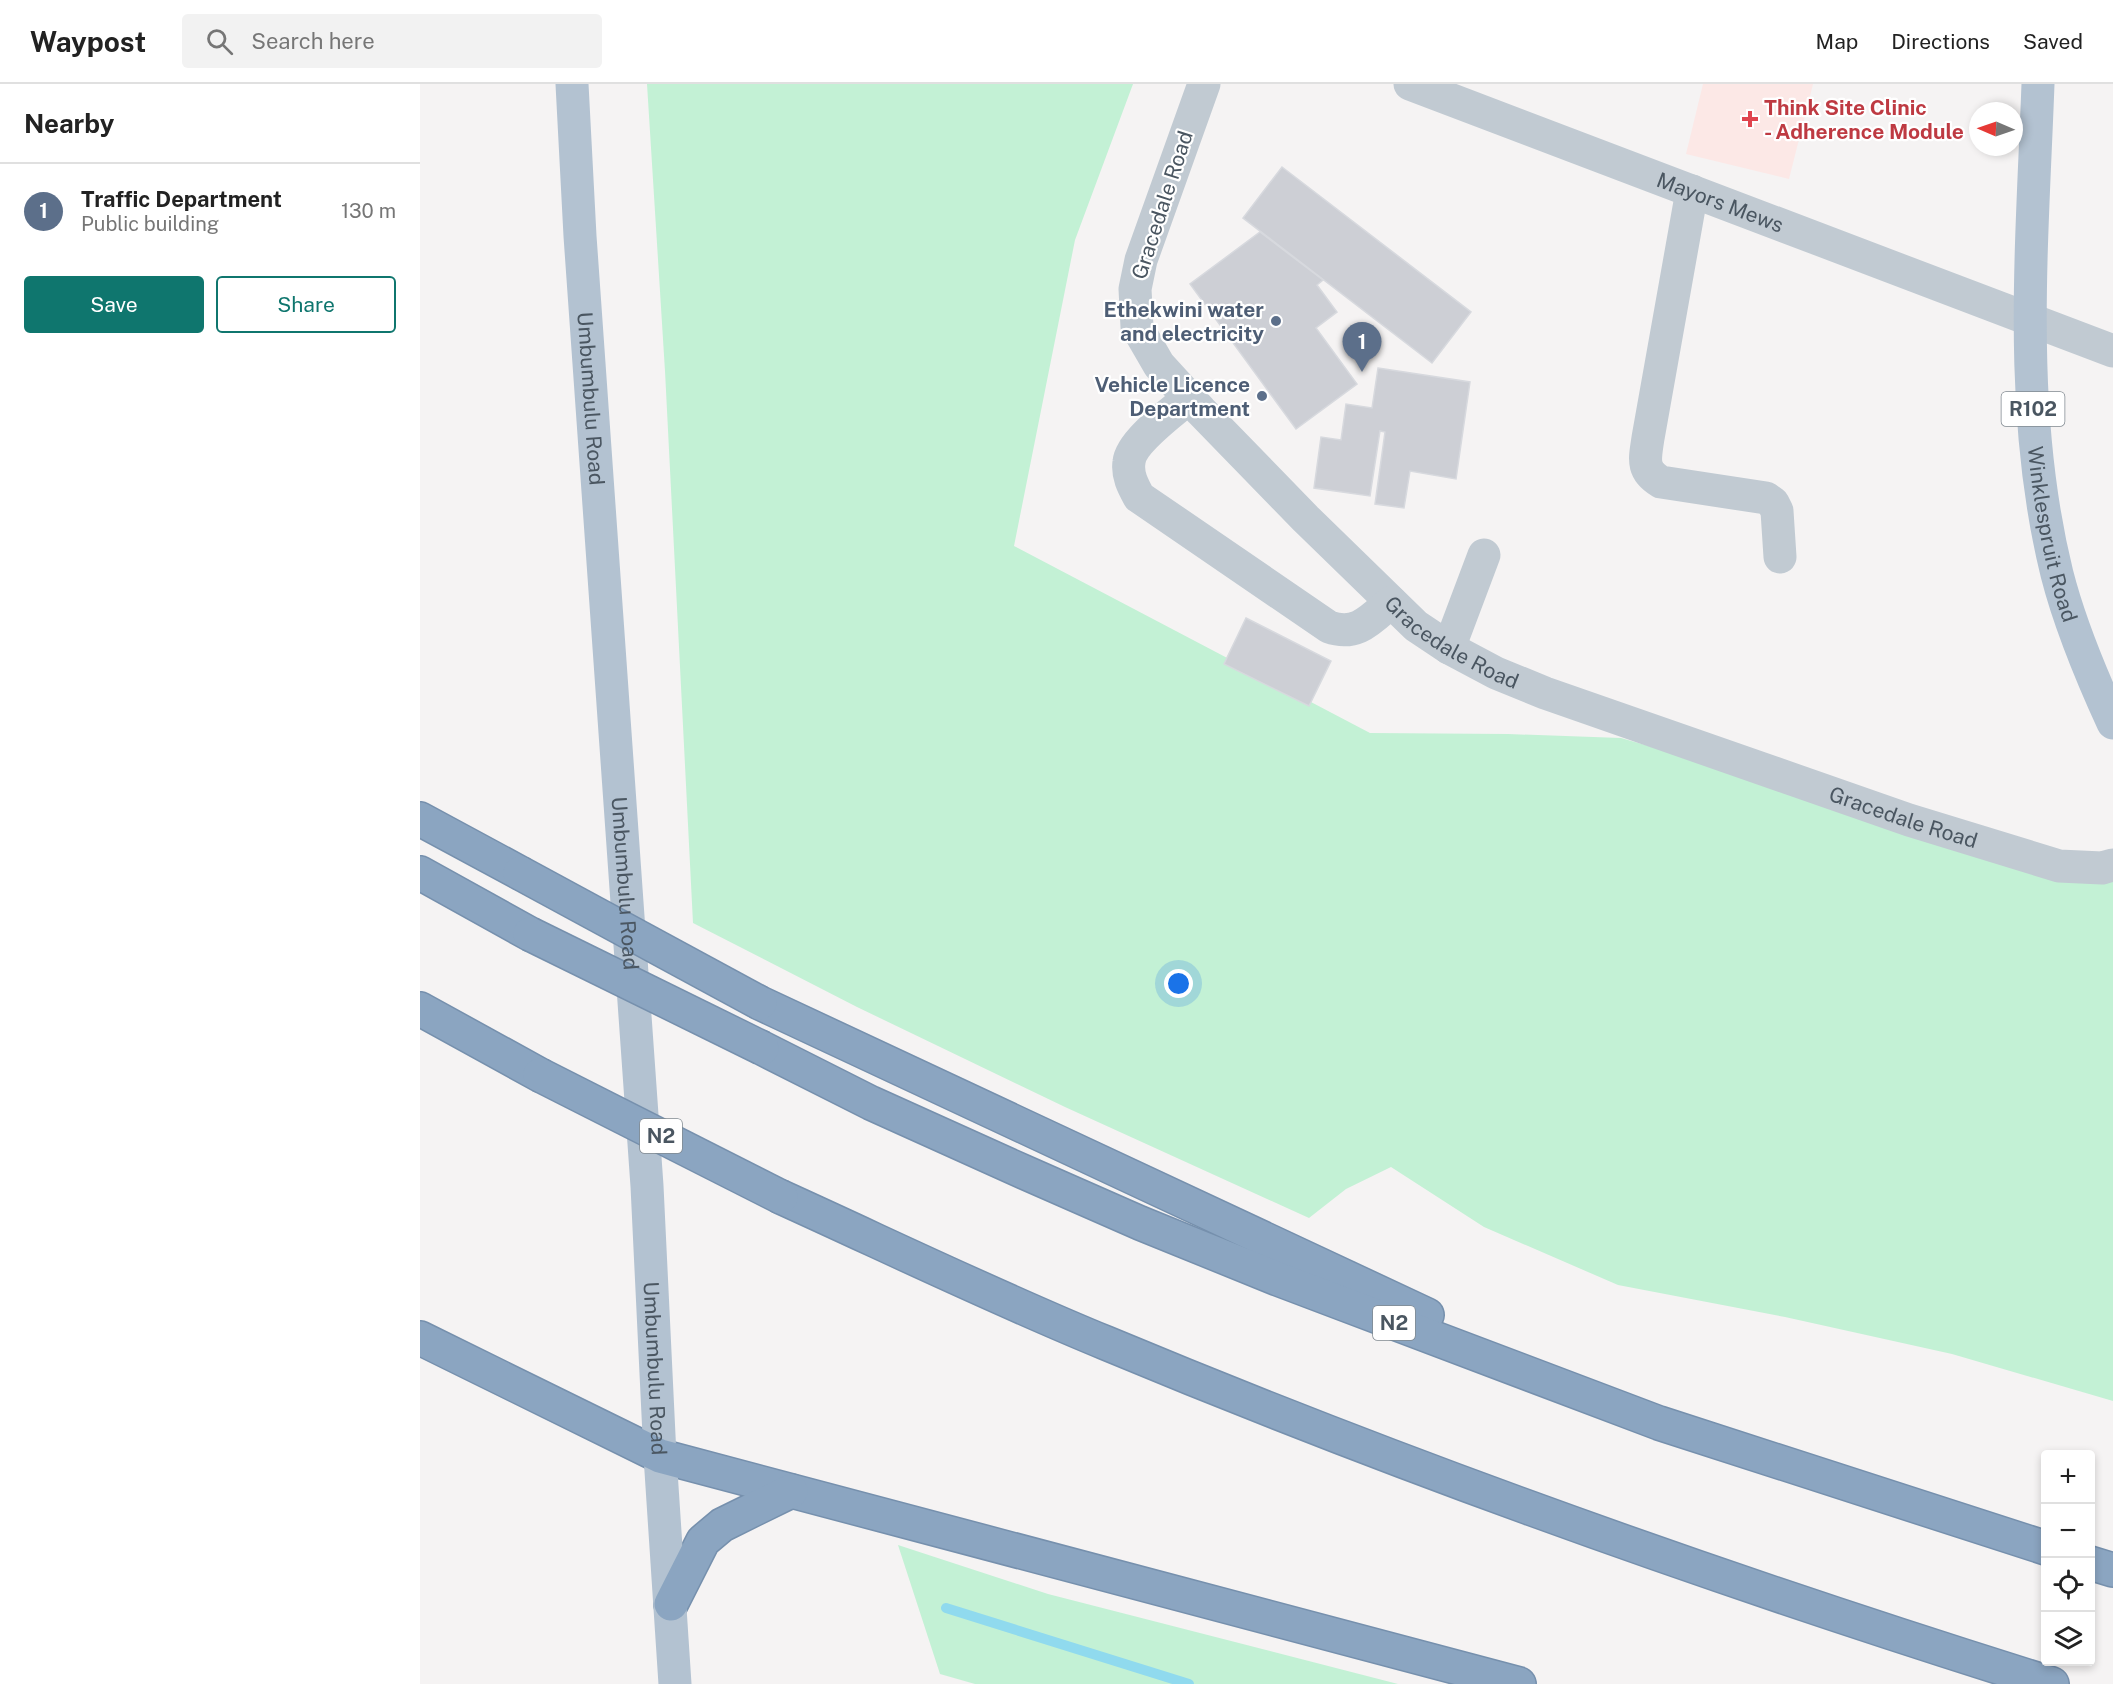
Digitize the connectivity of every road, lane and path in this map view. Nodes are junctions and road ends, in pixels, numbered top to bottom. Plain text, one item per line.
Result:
1 (572, 84) edge
2 (1204, 84) edge
3 (1410, 84) edge
4 (2038, 84) edge
5 (1692, 191) junction
6 (2029, 320) junction
7 (2113, 351) edge
8 (1190, 397) junction
9 (1484, 555) dead end
10 (1780, 557) dead end
11 (1391, 602) junction
12 (1449, 648) junction
13 (2113, 723) edge
14 (420, 819) edge
15 (2113, 865) edge
16 (420, 873) edge
17 (420, 1009) edge
18 (420, 1338) edge
19 (1659, 1423) junction
20 (660, 1456) junction
21 (790, 1491) junction
22 (2041, 1546) edge
23 (2095, 1564) edge
24 (2113, 1570) edge
25 (671, 1604) junction
26 (675, 1684) edge
27 (1519, 1684) edge
28 (2052, 1684) edge

1 - 20 main road, Umbumbulu Road
2 - 8 street, Gracedale Road
3 - 5 street, Mayors Mews
4 - 6 main road, Winklespruit Road / R102
5 - 6 street, Mayors Mews
5 - 10 street
6 - 7 street, Mayors Mews
6 - 13 main road, Winklespruit Road / R102
8 - 11 street, Gracedale Road
8 - 11 street
9 - 12 street
11 - 12 street, Gracedale Road
12 - 15 street, Gracedale Road
14 - 19 highway, bridge
16 - 19 highway, N2, bridge
17 - 28 highway, N2, bridge
18 - 20 highway
19 - 22 highway, N2
20 - 21 highway
20 - 25 main road, Umbumbulu Road
21 - 25 highway
21 - 27 highway
23 - 24 highway
25 - 26 main road, Umbumbulu Road

